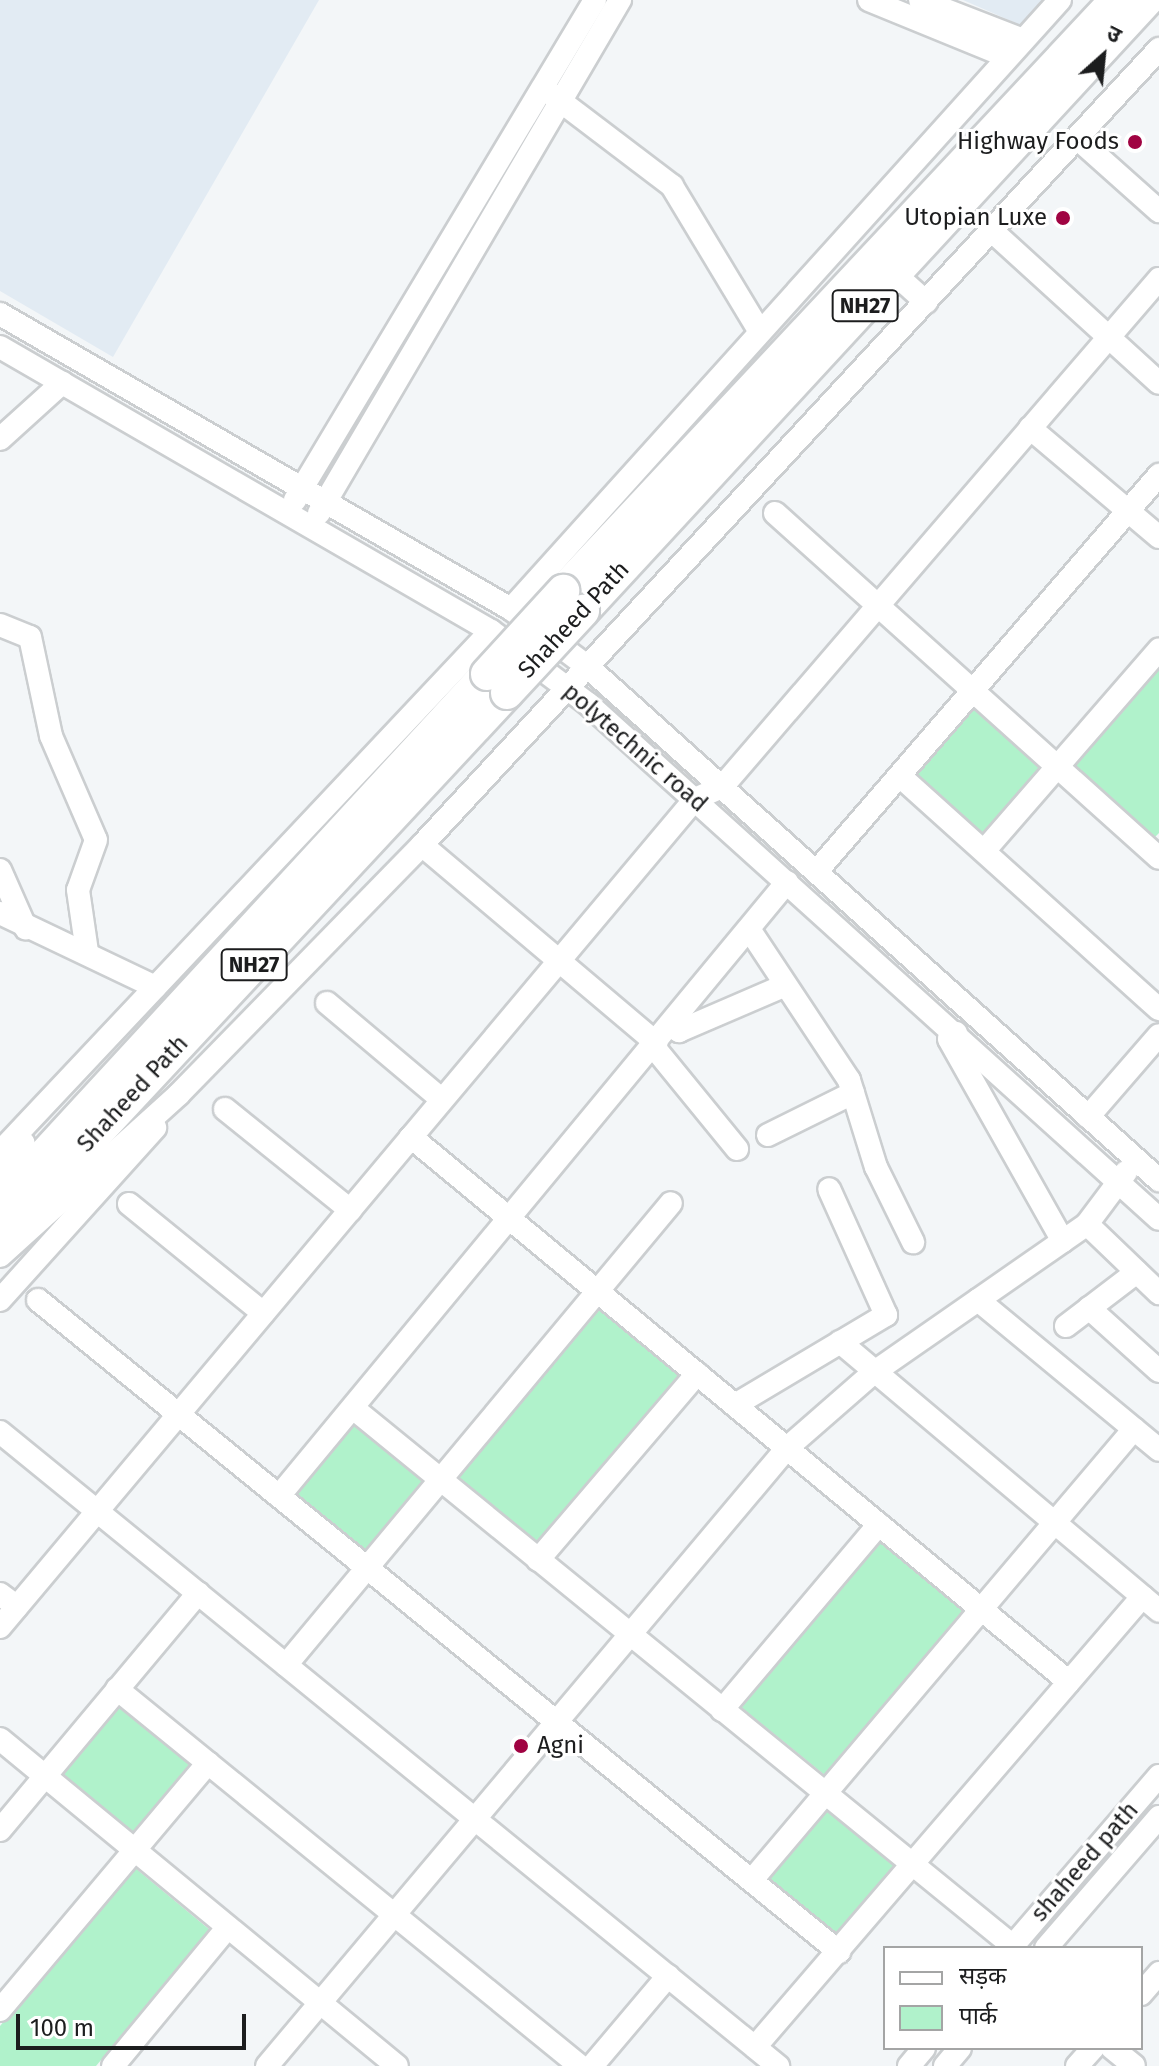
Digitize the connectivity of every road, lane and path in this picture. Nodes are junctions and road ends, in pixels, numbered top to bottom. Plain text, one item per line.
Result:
1 (595, 0) edge
2 (620, 0) edge
3 (869, 0) edge
4 (920, 0) edge
5 (1060, 0) edge
6 (1116, 0) edge
7 (1147, 0) edge
8 (1023, 40) junction
9 (1159, 49) edge
10 (1008, 57) junction
11 (553, 95) junction
12 (1077, 138) junction
13 (1159, 211) edge
14 (991, 230) junction
15 (1159, 279) edge
16 (906, 284) dead end
17 (926, 302) junction
18 (0, 314) edge
19 (760, 332) junction
20 (1109, 337) junction
21 (0, 347) edge
22 (119, 382) junction
23 (62, 383) junction
24 (1159, 383) edge
25 (105, 408) junction
26 (1030, 428) junction
27 (0, 439) edge
28 (1159, 475) edge
29 (302, 488) junction
30 (325, 501) junction
31 (1129, 510) junction
32 (288, 513) junction
33 (775, 513) dead end
34 (311, 528) junction
35 (1159, 537) edge
36 (573, 601) junction
37 (878, 605) junction
38 (511, 609) junction
39 (0, 625) edge
40 (491, 631) junction
41 (1159, 650) edge
42 (588, 667) junction
43 (497, 684) junction
44 (568, 688) junction
45 (974, 691) junction
46 (1058, 767) junction
47 (901, 777) junction
48 (722, 787) junction
49 (695, 799) junction
50 (422, 845) junction
51 (984, 851) junction
52 (1159, 856) edge
53 (0, 870) edge
54 (816, 872) junction
55 (787, 882) junction
56 (325, 906) dead end
57 (0, 913) edge
58 (345, 925) junction
59 (26, 929) junction
60 (749, 929) junction
61 (87, 952) junction
62 (558, 963) junction
63 (786, 985) junction
64 (155, 987) junction
65 (327, 1003) dead end
66 (1159, 1009) edge
67 (670, 1025) junction
68 (956, 1033) junction
69 (1159, 1035) edge
70 (654, 1044) junction
71 (64, 1084) junction
72 (853, 1093) junction
73 (179, 1094) junction
74 (442, 1100) junction
75 (225, 1109) dead end
76 (1088, 1117) junction
77 (768, 1135) dead end
78 (411, 1137) junction
79 (737, 1149) dead end
80 (0, 1152) edge
81 (1131, 1155) junction
82 (0, 1174) edge
83 (1159, 1180) edge
84 (1121, 1185) junction
85 (829, 1189) dead end
86 (0, 1203) edge
87 (671, 1203) dead end
88 (129, 1204) dead end
89 (350, 1210) junction
90 (37, 1219) junction
91 (1159, 1219) edge
92 (512, 1220) junction
93 (1087, 1224) junction
94 (0, 1237) edge
95 (58, 1237) junction
96 (1063, 1241) junction
97 (913, 1242) dead end
98 (0, 1256) edge
99 (1137, 1272) junction
100 (599, 1293) junction
101 (1159, 1293) edge
102 (0, 1300) edge
103 (38, 1300) dead end
104 (978, 1300) junction
105 (1089, 1308) junction
106 (263, 1313) junction
107 (1066, 1326) dead end
108 (840, 1342) junction
109 (1159, 1371) edge
110 (873, 1373) junction
111 (697, 1374) junction
112 (735, 1405) junction
113 (353, 1408) junction
114 (178, 1414) junction
115 (1134, 1429) junction
116 (0, 1432) edge
117 (787, 1448) junction
118 (1159, 1450) edge
119 (441, 1481) junction
120 (279, 1496) junction
121 (97, 1511) junction
122 (1052, 1522) junction
123 (879, 1524) junction
124 (538, 1560) junction
125 (368, 1568) junction
126 (198, 1593) junction
127 (8, 1600) edge
128 (1150, 1604) edge
129 (980, 1608) junction
130 (0, 1627) edge
131 (629, 1634) junction
132 (286, 1665) junction
133 (1069, 1682) junction
134 (117, 1689) junction
135 (722, 1710) junction
136 (556, 1721) junction
137 (0, 1739) edge
138 (208, 1763) junction
139 (45, 1776) junction
140 (1159, 1776) edge
141 (825, 1793) junction
142 (1159, 1817) edge
143 (475, 1818) junction
144 (0, 1830) edge
145 (135, 1850) junction
146 (913, 1865) junction
147 (752, 1880) junction
148 (394, 1914) junction
149 (228, 1927) junction
150 (1011, 1946) edge
151 (1013, 1946) edge
152 (1048, 1946) edge
153 (839, 1952) junction
154 (1159, 1973) edge
155 (668, 1976) junction
156 (1143, 1992) edge
157 (320, 2003) junction
158 (0, 2010) edge
159 (755, 2047) junction
160 (922, 2050) edge
161 (958, 2050) edge
162 (1091, 2050) edge
163 (1114, 2050) edge
164 (113, 2066) edge
165 (267, 2066) edge
166 (397, 2066) edge
167 (580, 2066) edge
168 (592, 2066) edge
169 (778, 2066) edge
170 (909, 2066) edge
171 (945, 2066) edge
172 (1077, 2066) edge
173 (1134, 2066) edge

1 - 11 street
2 - 11 street
3 - 10 street
4 - 8 street
5 - 8 street
6 - 36 highway, Shaheed Path / NH27
7 - 36 highway, Shaheed Path / NH27
8 - 10 street
9 - 12 street
10 - 19 street
11 - 19 street
11 - 29 street
11 - 30 street
12 - 13 street
12 - 14 street
14 - 17 street
14 - 20 street
15 - 20 street
16 - 17 street
17 - 42 street
18 - 22 street
19 - 38 street
20 - 24 street
20 - 26 street
21 - 23 street, polytechnic road
22 - 25 street
22 - 29 street
23 - 25 street, polytechnic road
23 - 27 street
25 - 32 street, polytechnic road
26 - 31 street
26 - 37 street
28 - 31 street
29 - 30 street
29 - 32 street
30 - 34 street
30 - 38 street
31 - 35 street
31 - 45 street
32 - 34 street, polytechnic road
33 - 37 street
34 - 40 street, polytechnic road
36 - 43 highway, Shaheed Path / NH27, bridge
37 - 45 street
37 - 48 street
38 - 42 street
39 - 61 street
40 - 44 street, polytechnic road
40 - 64 street
41 - 46 street
42 - 44 street
42 - 48 street
43 - 86 highway, Shaheed Path / NH27
43 - 94 highway, Shaheed Path / NH27
44 - 49 street, polytechnic road
44 - 50 street
45 - 46 street
45 - 47 street
46 - 51 street
46 - 52 street
47 - 51 street
47 - 54 street
48 - 49 street
48 - 54 street
49 - 55 street, polytechnic road
49 - 62 street
50 - 58 street
50 - 62 street
51 - 66 street
53 - 59 street
54 - 76 street
55 - 60 street
55 - 68 street, polytechnic road
56 - 58 street
57 - 59 street
58 - 73 street
59 - 61 street
60 - 63 street
60 - 67 street
61 - 64 street
62 - 70 street
62 - 74 street
63 - 67 street
63 - 72 street
64 - 71 street
65 - 74 street
67 - 70 street
68 - 84 street, polytechnic road
68 - 96 street
69 - 76 street
70 - 79 street
70 - 92 street
71 - 80 street
71 - 82 street
72 - 77 street
72 - 97 street
73 - 90 street
73 - 95 street
74 - 78 street
75 - 89 street
76 - 81 street
78 - 89 street
78 - 92 street
81 - 83 street
81 - 84 street
84 - 91 street, polytechnic road
84 - 93 street
85 - 108 street
87 - 100 street
88 - 106 street
89 - 106 street
90 - 95 street
90 - 98 street
92 - 100 street
92 - 113 street
93 - 96 street
93 - 99 street
95 - 102 street
96 - 104 street
99 - 101 street
99 - 105 street
100 - 111 street
100 - 119 street
103 - 114 street
104 - 110 street
104 - 115 street
105 - 107 street
105 - 109 street
106 - 114 street
108 - 110 street
108 - 112 street
110 - 117 street
110 - 122 street
111 - 112 street
111 - 124 street
112 - 117 street
113 - 119 street
113 - 120 street
114 - 120 street
114 - 121 street
115 - 118 street
115 - 122 street
116 - 121 street
117 - 123 street
117 - 131 street
119 - 124 street
119 - 125 street
120 - 125 street
121 - 126 street
121 - 127 street
122 - 128 street
122 - 129 street
123 - 129 street
123 - 135 street
124 - 131 street
125 - 132 street
125 - 136 street
126 - 132 street
126 - 134 street
127 - 130 street
128 - 133 street
129 - 133 street
129 - 141 street
131 - 135 street
131 - 136 street
132 - 143 street
133 - 146 street
134 - 138 street
134 - 139 street
135 - 141 street
136 - 143 street
136 - 147 street
137 - 139 street
138 - 145 street
138 - 148 street
139 - 144 street
139 - 145 street
140 - 151 street, shaheed path
141 - 146 street
141 - 147 street
142 - 152 street
143 - 148 street
143 - 155 street
145 - 149 street
145 - 158 street
146 - 150 street
146 - 153 street
147 - 153 street
148 - 157 street
148 - 167 street
149 - 157 street
149 - 164 street
153 - 159 street
154 - 156 street
155 - 159 street
155 - 168 street
157 - 165 street
157 - 166 street
159 - 169 street
160 - 170 street
161 - 171 street
162 - 172 street
163 - 173 street

